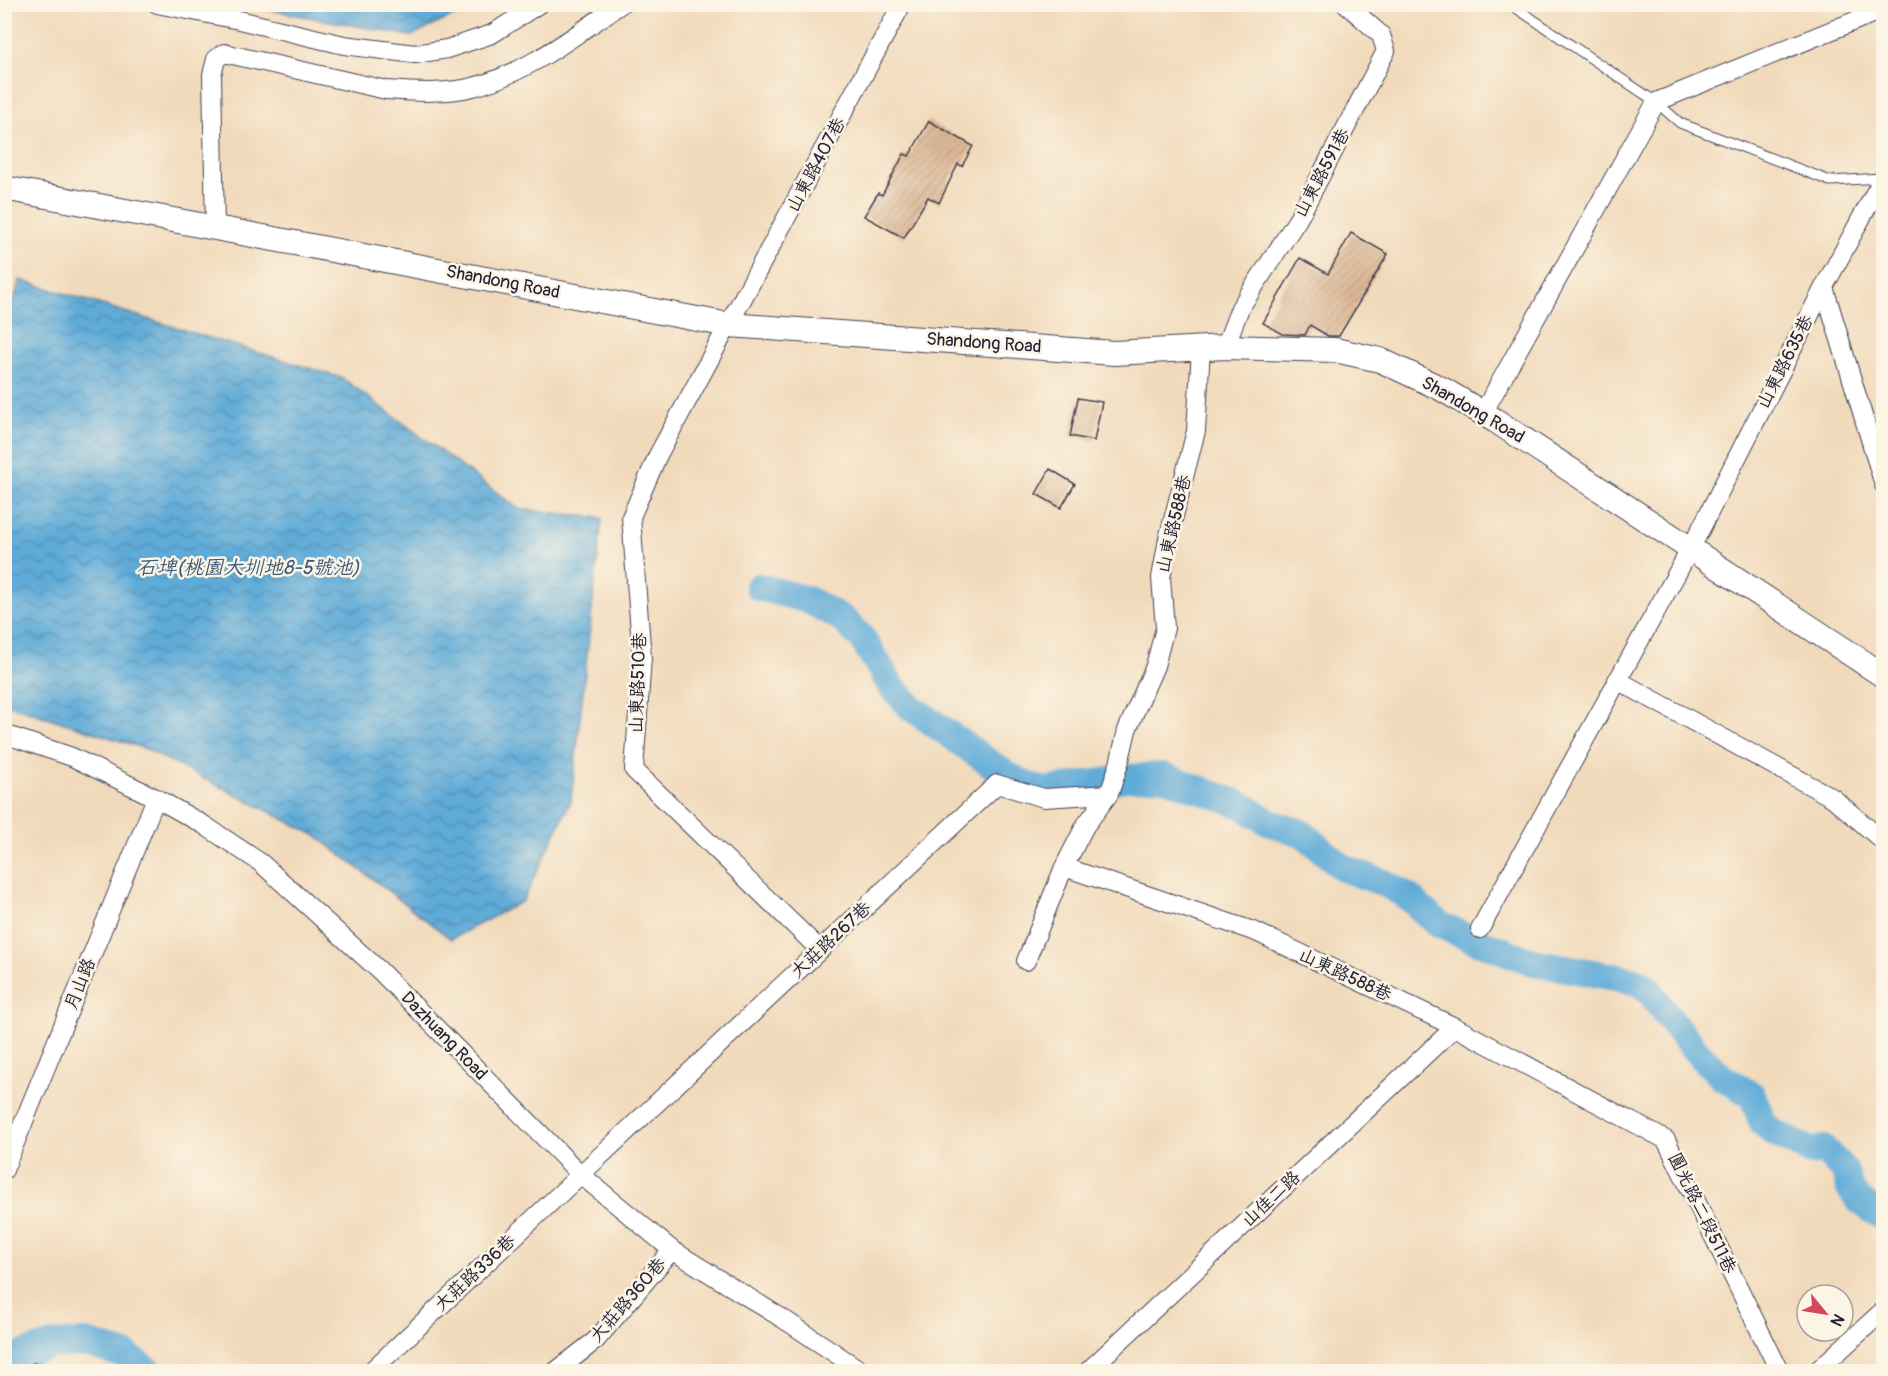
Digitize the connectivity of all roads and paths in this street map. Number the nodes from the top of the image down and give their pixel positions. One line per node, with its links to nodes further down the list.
1 (157, 4): 2 (street)
2 (538, 4)
3 (621, 4): 11 (street)
4 (902, 4): 13 (street, 山東路407巷)
5 (1346, 4): 14 (street, 山東路591巷)
6 (1510, 4): 8 (lane)
7 (1884, 9): 8 (street)
8 (1656, 102): 9 (lane); 16 (street)
9 (1883, 178): 12 (street, 山東路635巷)
10 (4, 188): 11 (street, Shandong Road)
11 (215, 228): 13 (street, Shandong Road)
12 (1824, 287): 17 (street); 18 (street, 山東路635巷)
13 (729, 325): 15 (street, Shandong Road); 27 (street, 山東路510巷)
14 (1225, 347): 15 (street, Shandong Road); 16 (street, Shandong Road)
15 (1201, 349): 22 (street, 山東路588巷)
16 (1483, 413): 18 (street, Shandong Road)
17 (1884, 485)
18 (1691, 548): 19 (street, Shandong Road); 20 (street, 山東路635巷)
19 (1884, 676)
20 (1617, 680): 24 (street); 26 (street, 山東路635巷)
21 (4, 734): 23 (street, Dazhuang Road)
22 (1109, 794): 25 (street, 山東路588巷); 27 (street, 大莊路267巷)
23 (156, 798): 30 (street, 月山路); 31 (street, Dazhuang Road)
24 (1884, 842)
25 (1064, 867): 28 (street, 山東路588巷); 29 (street, 山東路588巷)
26 (1480, 929)
27 (820, 950): 31 (street, 大莊路267巷)
28 (1026, 961)
29 (1455, 1027): 37 (street, 山佳二路); 38 (street, 圓光路二段511巷)
30 (4, 1170)
31 (581, 1175): 32 (street, Dazhuang Road); 34 (street, 大莊路336巷)
32 (672, 1250): 35 (street, 大莊路360巷); 36 (street, Dazhuang Road)
33 (1884, 1310): 39 (street)
34 (370, 1371)
35 (555, 1371)
36 (863, 1371)
37 (1087, 1371)
38 (1780, 1371)
39 (1816, 1371)

